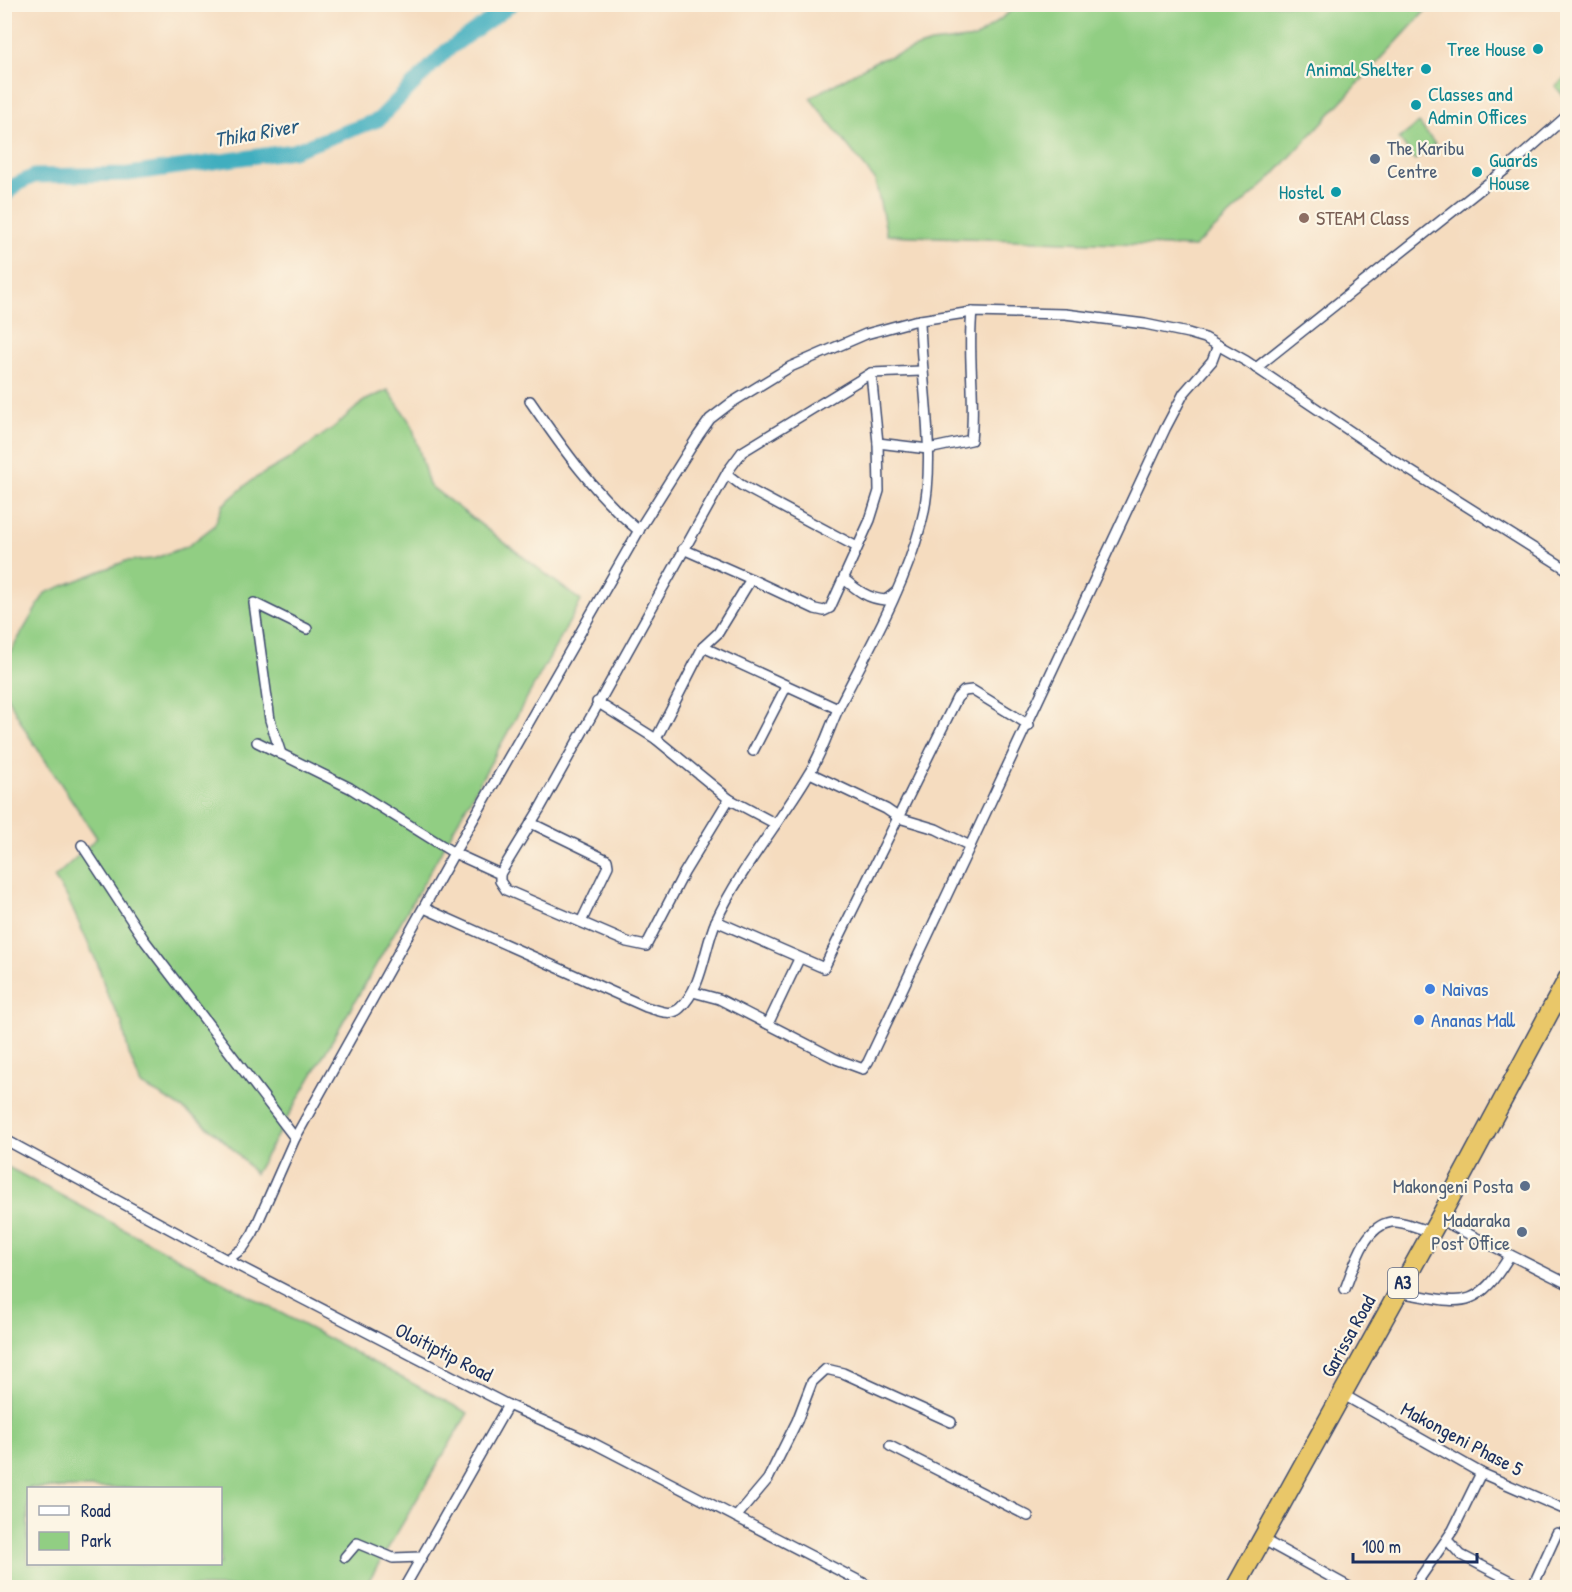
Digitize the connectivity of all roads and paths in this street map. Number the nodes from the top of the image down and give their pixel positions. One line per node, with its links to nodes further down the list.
1 (1568, 115): 5 (street)
2 (972, 312): 3 (street); 4 (street); 10 (street)
3 (920, 320): 6 (street); 12 (street)
4 (1218, 345): 5 (street); 24 (street)
5 (1256, 368): 15 (street)
6 (921, 371): 7 (street); 10 (street)
7 (871, 373): 9 (street); 11 (street)
8 (530, 401): 12 (street)
9 (879, 443): 10 (street); 13 (street)
10 (928, 449): 18 (street)
11 (728, 471): 13 (street); 14 (street)
12 (639, 531): 36 (street)
13 (857, 547): 17 (street)
14 (683, 549): 16 (street); 22 (street)
15 (1568, 570)
16 (751, 579): 17 (street); 20 (street)
17 (844, 579): 18 (street)
18 (898, 590): 23 (street)
19 (308, 629): 28 (street)
20 (703, 647): 21 (street); 25 (street)
21 (786, 687): 23 (street); 27 (street)
22 (597, 702): 25 (street); 32 (street)
23 (838, 709): 29 (street)
24 (1029, 725): 31 (street); 35 (street)
25 (656, 739): 30 (street)
26 (257, 742): 28 (street)
27 (753, 751)
28 (281, 754): 36 (street)
29 (810, 773): 31 (street); 33 (street)
30 (729, 799): 33 (street); 40 (street)
31 (899, 818): 35 (street); 41 (street)
32 (531, 823): 37 (street); 40 (street)
33 (776, 824): 39 (street)
34 (82, 844): 45 (street)
35 (970, 846): 44 (street)
36 (454, 853): 37 (street); 38 (street)
37 (500, 874): 40 (street)
38 (424, 908): 43 (street); 45 (street)
39 (716, 921): 41 (street); 43 (street)
40 (581, 922)
41 (799, 959): 44 (street)
42 (1568, 978): 47 (highway, Garissa Road / A3)
43 (693, 992): 44 (street)
44 (768, 1024)
45 (295, 1138): 49 (street)
46 (4, 1139): 49 (street, Oloitiptip Road)
47 (1435, 1226): 48 (street); 51 (street); 52 (highway, Garissa Road / A3)
48 (1510, 1255): 50 (street); 52 (street)
49 (227, 1260): 54 (street, Oloitiptip Road)
50 (1568, 1284)
51 (1345, 1289)
52 (1398, 1292): 53 (highway, Garissa Road / A3)
53 (1342, 1394): 57 (street, Makongeni Phase 5); 62 (highway, Garissa Road / A3)
54 (508, 1405): 59 (street, Oloitiptip Road); 65 (street)
55 (951, 1422): 59 (street)
56 (890, 1446): 60 (street)
57 (1481, 1473): 58 (street, Makongeni Phase 5); 63 (street)
58 (1568, 1511)
59 (736, 1516): 67 (street, Oloitiptip Road)
60 (1028, 1516)
61 (1557, 1533): 72 (street)
62 (1262, 1539): 68 (highway, Garissa Road / A3); 69 (street)
63 (1447, 1540): 70 (street); 71 (street)
64 (345, 1557): 65 (street)
65 (421, 1557): 66 (street)
66 (404, 1587)
67 (873, 1587)
68 (1235, 1587)
69 (1351, 1587)
70 (1413, 1587)
71 (1520, 1587)
72 (1532, 1587)

